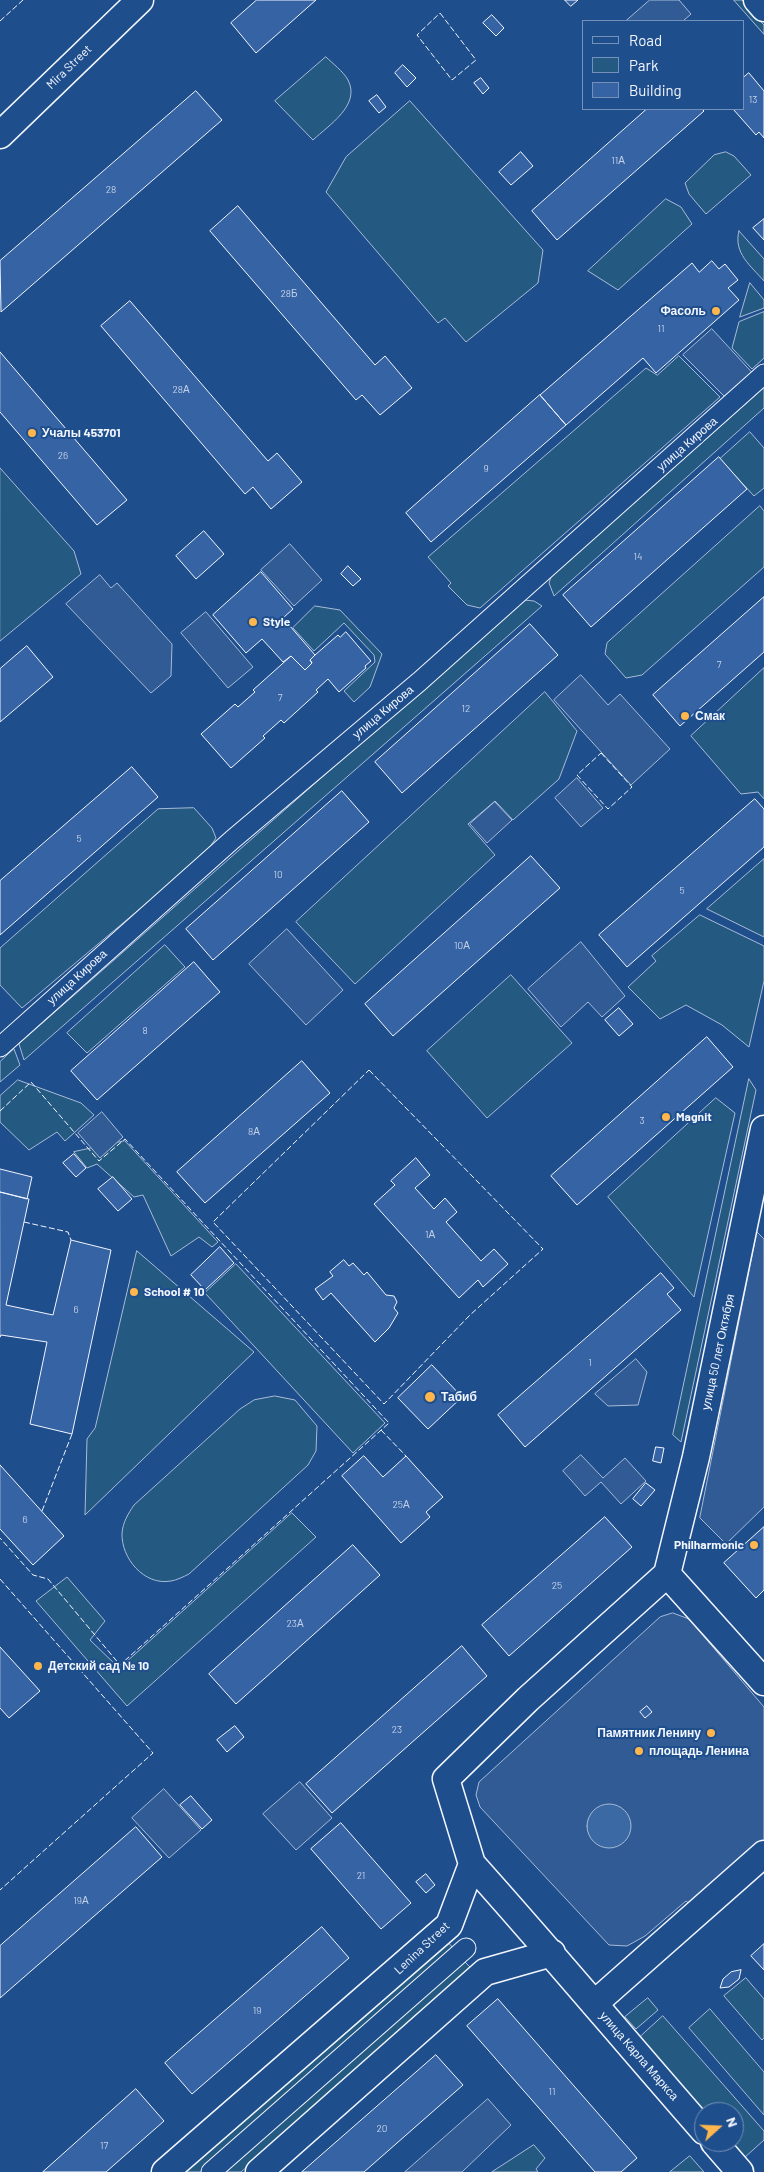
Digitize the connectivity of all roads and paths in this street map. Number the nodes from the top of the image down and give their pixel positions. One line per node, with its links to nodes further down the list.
1 (140, 0): 4 (main road, Mira Street)
2 (757, 0): 3 (main road)
3 (764, 8)
4 (0, 135)
5 (764, 374): 6 (street, улица Кирова)
6 (0, 1047)
7 (764, 1129): 8 (main road, улица 50 лет Октября)
8 (667, 1574): 9 (main road); 11 (main road)
9 (764, 1682)
10 (764, 1854): 14 (main road)
11 (472, 1864): 13 (main road, улица Карла Маркса); 17 (main road, Lenina Street)
12 (466, 1948): 18 (street)
13 (552, 1953): 14 (main road, улица Карла Маркса); 19 (main road)
14 (594, 2004): 15 (main road, улица Карла Маркса)
15 (694, 2119)
16 (723, 2152): 20 (main road)
17 (165, 2172)
18 (211, 2172)
19 (259, 2172)
20 (740, 2172)

